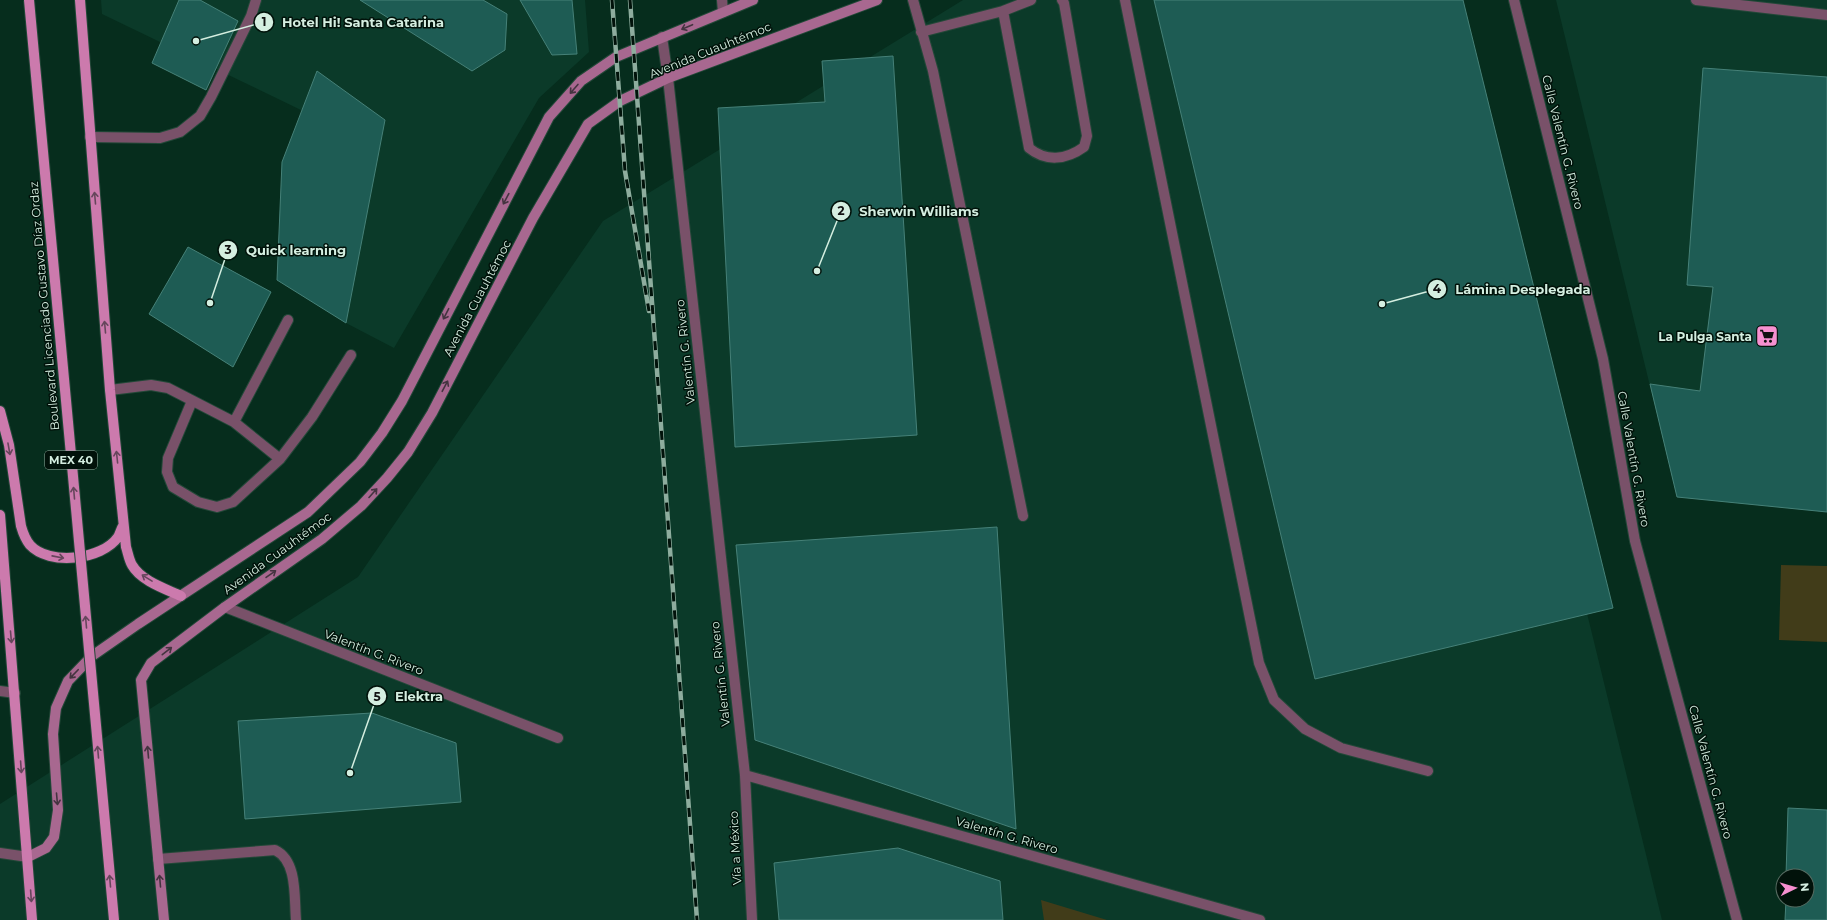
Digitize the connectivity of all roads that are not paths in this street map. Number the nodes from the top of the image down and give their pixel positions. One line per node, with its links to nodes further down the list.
1 (29, 0): 43 (main road, Boulevard Licenciado Gustavo Díaz Ordaz / MEX 40, one-way to 1, bridge)
2 (80, 0): 20 (main road)
3 (256, 0): 20 (street)
4 (722, 0): 15 (street)
5 (753, 0): 15 (main road, Avenida Cuauhtémoc)
6 (877, 0): 19 (main road, Avenida Cuauhtémoc)
7 (913, 0): 17 (street)
8 (1031, 0): 14 (street)
9 (1062, 0): 14 (street)
10 (1125, 0): 37 (street)
11 (1514, 0): 48 (street, Calle Valentín G. Rivero)
12 (1702, 0): 13 (street)
13 (1769, 4): 16 (street)
14 (1003, 11): 17 (street)
15 (723, 12): 18 (main road, Avenida Cuauhtémoc, one-way to 18)
16 (1827, 15)
17 (921, 32): 29 (street)
18 (662, 38): 19 (street, Valentín G. Rivero); 31 (main road, Avenida Cuauhtémoc, one-way to 31)
19 (668, 78): 32 (main road, Avenida Cuauhtémoc, one-way to 19); 38 (street, Valentín G. Rivero)
20 (90, 137): 23 (main road, one-way to 20)
21 (288, 320): 26 (street)
22 (351, 355): 27 (street)
23 (110, 390): 24 (street); 30 (main road, one-way to 23)
24 (192, 401): 26 (street); 27 (street)
25 (0, 411): 30 (main road, one-way to 30)
26 (234, 422): 27 (street)
27 (280, 459)
28 (0, 515): 33 (main road)
29 (1023, 516)
30 (124, 524): 31 (main road, one-way to 30)
31 (181, 596): 40 (main road, Avenida Cuauhtémoc, one-way to 40)
32 (225, 607): 36 (street, Valentín G. Rivero); 41 (main road, Avenida Cuauhtémoc, one-way to 32)
33 (5, 618): 35 (main road, one-way to 35)
34 (0, 690): 35 (street)
35 (16, 693): 40 (main road, one-way to 40)
36 (558, 738)
37 (1428, 771)
38 (745, 775): 46 (street, Vía a México); 47 (street, Valentín G. Rivero)
39 (0, 853): 40 (street)
40 (28, 857): 42 (main road, one-way to 42)
41 (158, 859): 44 (main road, one-way to 41); 45 (street)
42 (32, 920)
43 (114, 920)
44 (164, 920)
45 (296, 920)
46 (752, 920)
47 (1260, 920)
48 (1737, 920)

